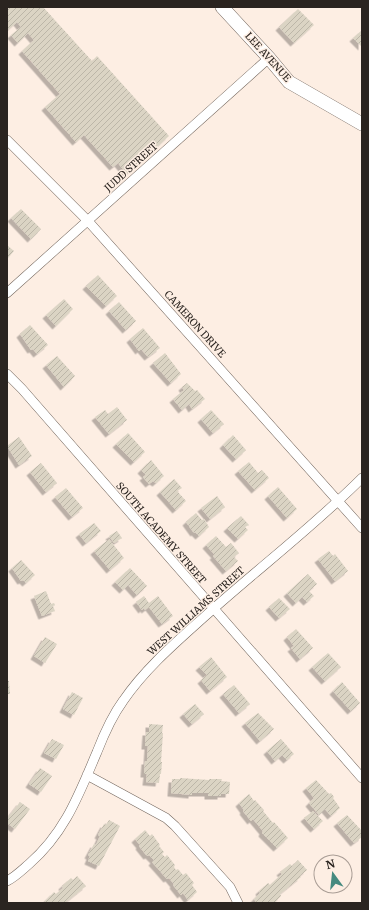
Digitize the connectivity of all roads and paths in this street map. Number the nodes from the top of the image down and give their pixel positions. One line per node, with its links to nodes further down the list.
1 (222, 7): 2 (street, LEE AVENUE)
2 (269, 58): 3 (street, LEE AVENUE); 5 (street, JUDD STREET)
3 (362, 124)
4 (7, 140): 5 (street, CAMERON DRIVE)
5 (88, 220): 6 (street, JUDD STREET); 9 (street, CAMERON DRIVE)
6 (7, 293)
7 (7, 374): 11 (street, SOUTH ACADEMY STREET)
8 (362, 478): 9 (street, WEST WILLIAMS STREET)
9 (339, 501): 10 (street, CAMERON DRIVE); 11 (street, WEST WILLIAMS STREET)
10 (362, 528)
11 (213, 609): 12 (street, WEST WILLIAMS STREET); 13 (street, SOUTH ACADEMY STREET)
12 (87, 775): 14 (street, WEST WILLIAMS STREET); 15 (street)
13 (362, 778)
14 (7, 881)
15 (238, 903)

